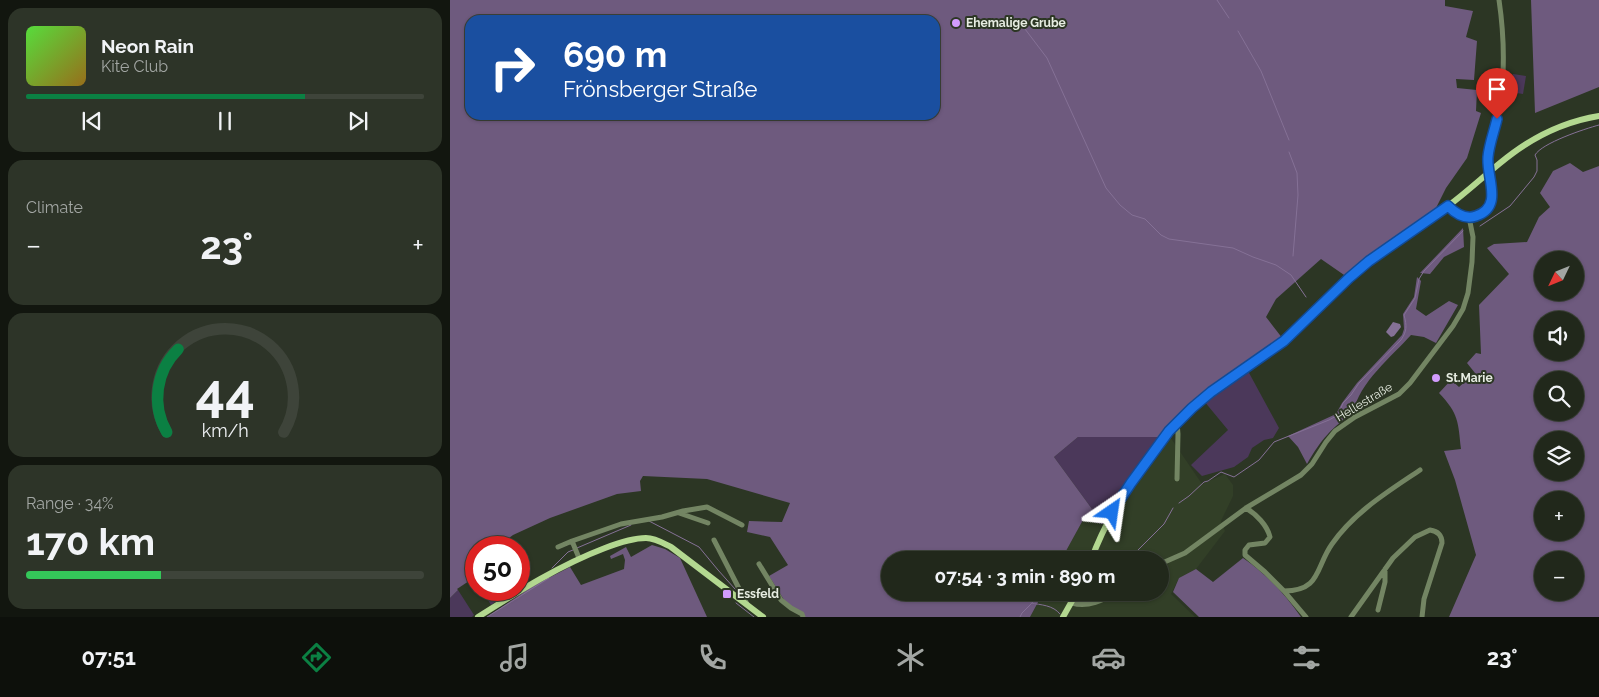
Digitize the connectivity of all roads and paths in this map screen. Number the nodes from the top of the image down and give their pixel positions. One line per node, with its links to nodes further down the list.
1 (1499, 0): 4 (street, bridge)
2 (1599, 116): 3 (main road)
3 (1448, 206): 4 (street); 5 (main road)
4 (1469, 217): 8 (street, Hellestraße)
5 (1177, 423): 7 (street); 15 (main road)
6 (1420, 470): 20 (street)
7 (1177, 479)
8 (1246, 508): 17 (street, Hellestraße); 20 (street)
9 (678, 513): 10 (street); 11 (street); 13 (street)
10 (708, 523)
11 (742, 525)
12 (714, 540): 23 (street)
13 (573, 544): 14 (street); 16 (street)
14 (558, 547)
15 (1095, 551)
16 (578, 556): 23 (main road); 26 (main road)
17 (1169, 560)
18 (759, 564): 28 (street)
19 (1385, 569): 24 (street); 30 (street); 31 (street)
20 (1284, 591): 29 (street)
21 (1097, 601): 22 (street)
22 (1072, 603): 25 (main road)
23 (748, 606): 27 (main road)
24 (1378, 610)
25 (1066, 616)
26 (478, 617)
27 (763, 617)
28 (803, 617)
29 (1306, 617)
30 (1351, 617)
31 (1422, 617)

